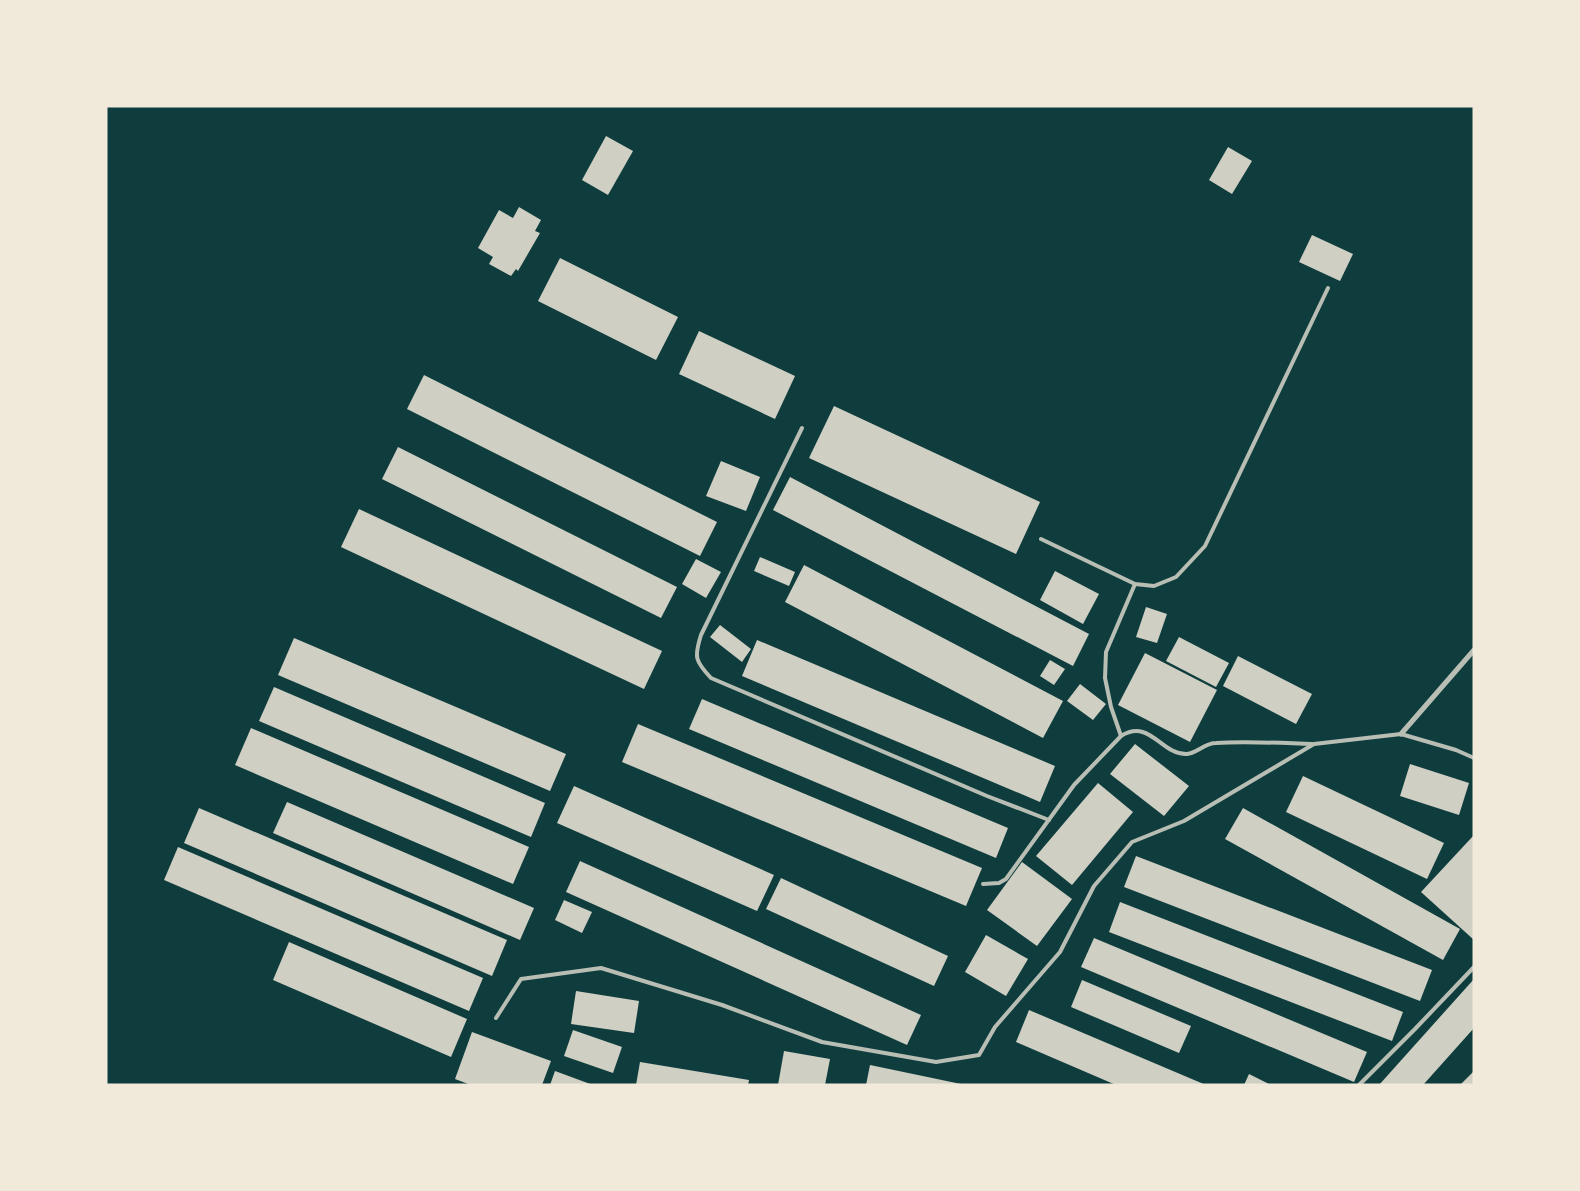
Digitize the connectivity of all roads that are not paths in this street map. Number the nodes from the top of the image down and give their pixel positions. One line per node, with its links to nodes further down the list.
1 (1328, 288): 4 (lane)
2 (802, 428): 10 (lane)
3 (1040, 539): 4 (lane)
4 (1136, 584): 7 (lane)
5 (1474, 650): 6 (street)
6 (1401, 734): 8 (lane); 9 (lane)
7 (1121, 736): 8 (lane); 10 (lane)
8 (1314, 744): 13 (lane)
9 (1474, 758)
10 (1049, 820): 11 (lane)
11 (984, 884)
12 (1474, 967): 14 (lane)
13 (496, 1018)
14 (1359, 1085)

